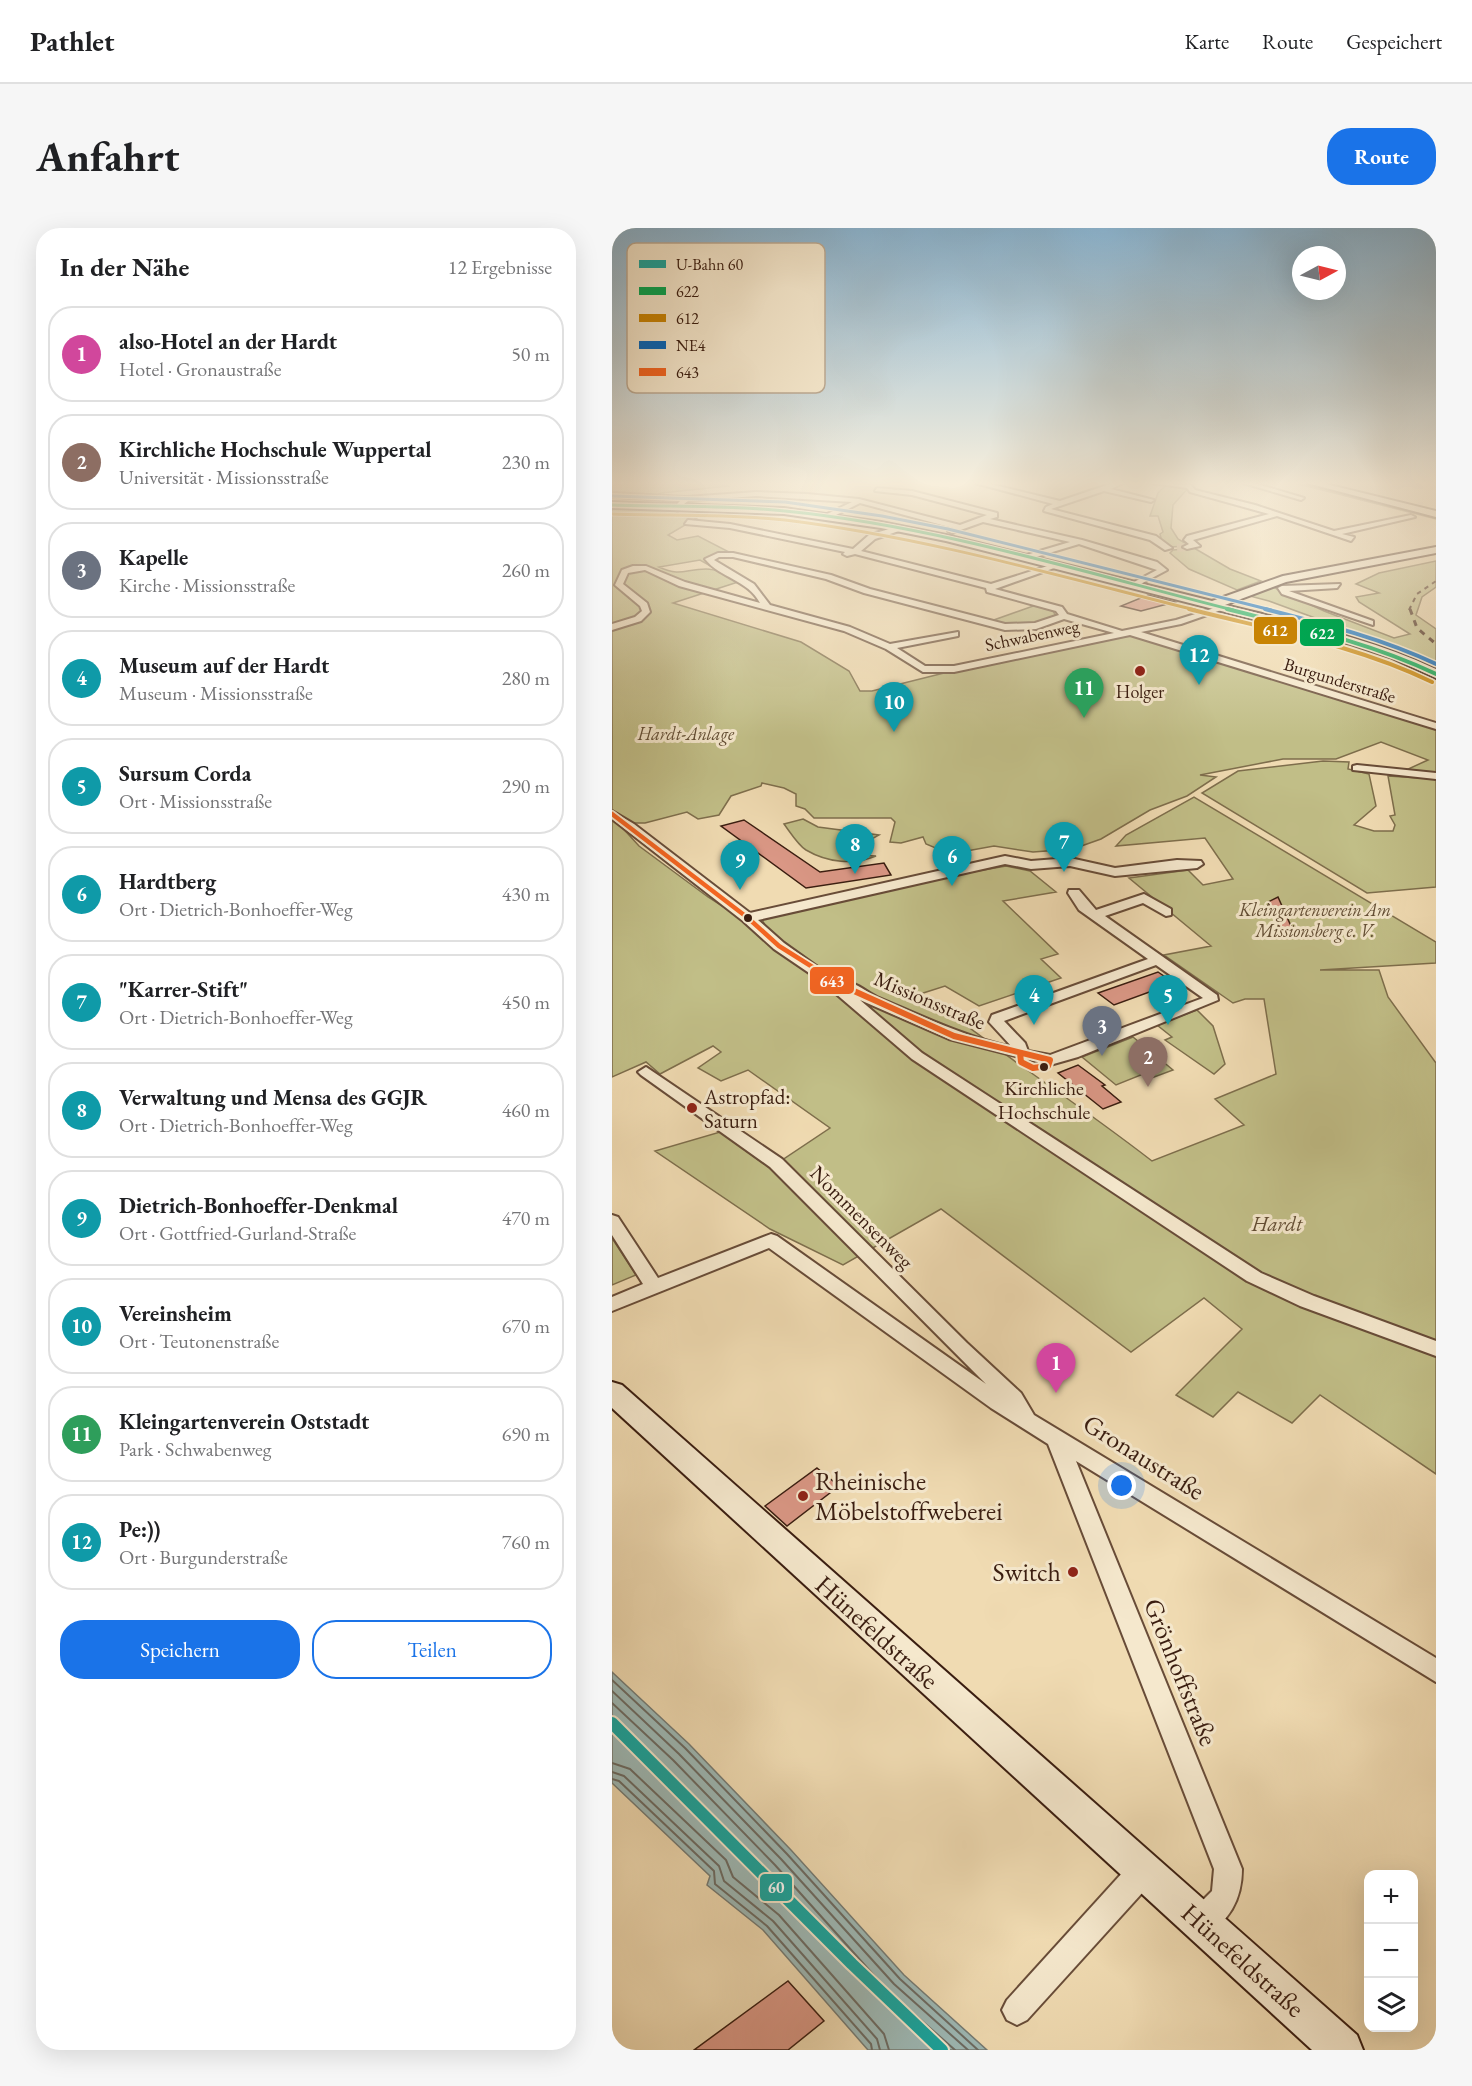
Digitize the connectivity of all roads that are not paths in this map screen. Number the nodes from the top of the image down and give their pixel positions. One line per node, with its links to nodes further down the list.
1 (633, 568): 21 (street, Schwabenweg)
2 (646, 568): 16 (street, Schwabenweg)
3 (720, 568): 16 (street)
4 (789, 568): 19 (street)
5 (917, 568): 13 (street, Burgunderstraße)
6 (1045, 568): 13 (street)
7 (1066, 568): 11 (street)
8 (1159, 568): 11 (street)
9 (1346, 568): 10 (street)
10 (1271, 583): 14 (street); 15 (street)
11 (1135, 585): 17 (street)
12 (1337, 586): 14 (street)
13 (991, 587): 19 (street, Burgunderstraße)
14 (1285, 589): 20 (street)
15 (1237, 597): 17 (street); 18 (street)
16 (766, 606): 24 (street, Schwabenweg)
17 (1217, 606): 18 (street); 22 (street, Schwabenweg)
18 (1251, 615): 25 (street)
19 (1064, 616): 22 (street, Burgunderstraße)
20 (1370, 623)
21 (612, 627)
22 (1127, 632): 24 (street, Schwabenweg); 26 (street, Burgunderstraße)
23 (955, 634): 24 (street)
24 (889, 646)
25 (1436, 674)
26 (1436, 726)
27 (1357, 768): 28 (street)
28 (1436, 776)
29 (613, 815): 34 (street)
30 (1197, 864): 34 (street)
31 (1074, 893): 33 (street, Missionsstraße)
32 (1166, 912): 33 (street)
33 (1094, 915): 35 (street, Missionsstraße)
34 (748, 918): 36 (street)
35 (1157, 960): 37 (street, Missionsstraße); 37 (street, Missionsstraße)
36 (826, 978): 37 (street, Missionsstraße); 42 (street)
37 (1020, 1053)
38 (646, 1072): 44 (street, Nommensenweg)
39 (612, 1221): 40 (street)
40 (654, 1286): 41 (street); 44 (street, Gronaustraße)
41 (612, 1304)
42 (1436, 1349)
43 (612, 1392): 47 (street, Hünefeldstraße)
44 (1025, 1417): 45 (street, Gronaustraße)
45 (1056, 1437): 46 (street, Gronaustraße); 48 (street, Grönhoffstraße)
46 (1436, 1671)
47 (1143, 1871): 48 (street, Hünefeldstraße); 49 (street)
48 (1201, 1923): 50 (street, Hünefeldstraße)
49 (1017, 2010)
50 (1342, 2050)

